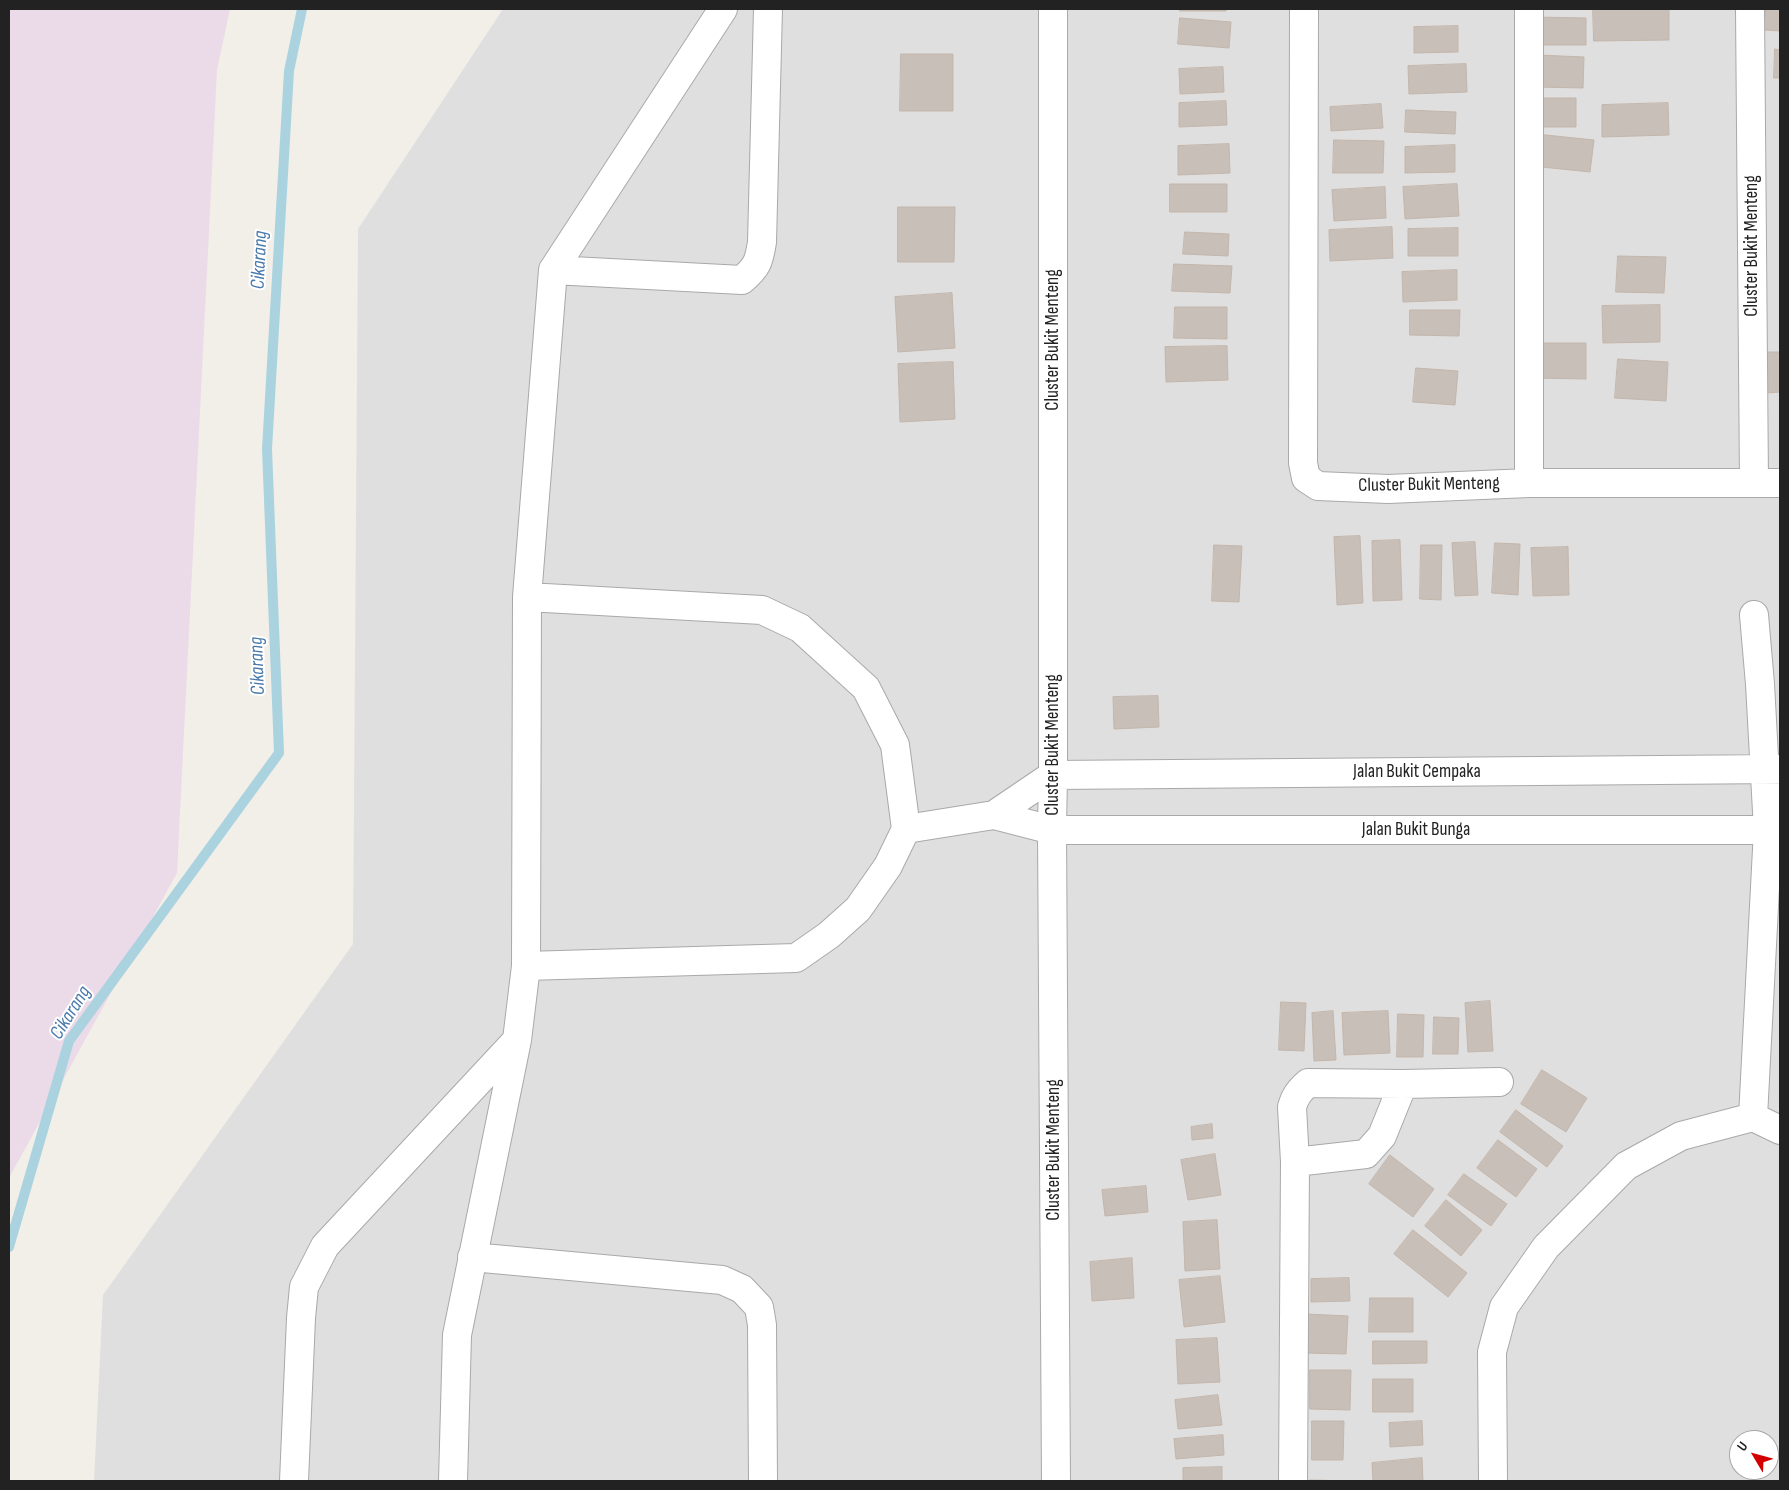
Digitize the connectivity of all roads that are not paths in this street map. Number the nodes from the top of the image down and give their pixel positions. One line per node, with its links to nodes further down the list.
1 (723, 9): 7 (street)
2 (768, 9): 7 (street)
3 (1053, 9): 13 (street, Cluster Bukit Menteng)
4 (1304, 9): 8 (street, Cluster Bukit Menteng)
5 (1529, 9): 8 (street)
6 (1750, 9): 9 (street, Cluster Bukit Menteng)
7 (554, 270): 10 (street)
8 (1529, 483): 9 (street, Cluster Bukit Menteng)
9 (1767, 483)
10 (527, 597): 15 (street); 18 (street)
11 (1754, 615): 12 (street)
12 (1772, 769): 13 (street, Jalan Bukit Cempaka); 16 (street)
13 (1053, 775): 14 (street); 17 (street, Cluster Bukit Menteng)
14 (994, 815): 15 (street); 17 (street, Jalan Bukit Bunga)
15 (906, 829): 18 (street)
16 (1774, 829): 17 (street, Jalan Bukit Bunga); 22 (street)
17 (1052, 830): 29 (street, Cluster Bukit Menteng)
18 (526, 966): 19 (street)
19 (517, 1040): 25 (street); 26 (street)
20 (1499, 1082): 21 (street)
21 (1403, 1084): 24 (street); 24 (street)
22 (1753, 1117): 23 (street); 31 (street)
23 (1780, 1130)
24 (1295, 1162): 30 (street)
25 (472, 1256): 27 (street); 28 (street)
26 (294, 1481)
27 (453, 1481)
28 (763, 1481)
29 (1056, 1481)
30 (1293, 1481)
31 (1493, 1481)

